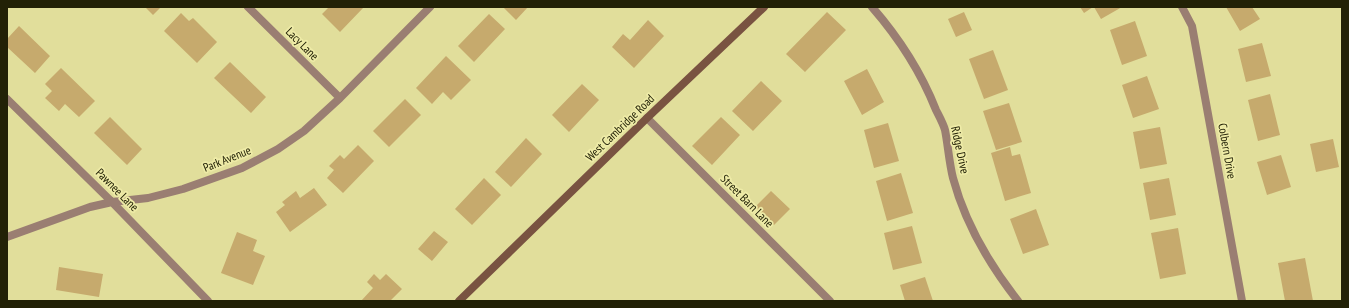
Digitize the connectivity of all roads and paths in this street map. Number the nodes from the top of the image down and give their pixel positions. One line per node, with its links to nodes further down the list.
1 (248, 7): 6 (street, Lacy Lane)
2 (430, 7): 6 (street, Park Avenue)
3 (764, 7): 8 (street, West Cambridge Road)
4 (872, 7): 14 (street, Ridge Drive)
5 (1182, 7): 15 (street, Colbern Drive)
6 (340, 98): 9 (street, Park Avenue)
7 (7, 99): 9 (street, Pawnee Lane)
8 (647, 118): 12 (street, West Cambridge Road); 13 (street, Street Barn Lane)
9 (112, 202): 10 (street, Park Avenue); 11 (street, Pawnee Lane)
10 (7, 237)
11 (208, 301)
12 (459, 301)
13 (830, 301)
14 (1018, 301)
15 (1242, 301)

